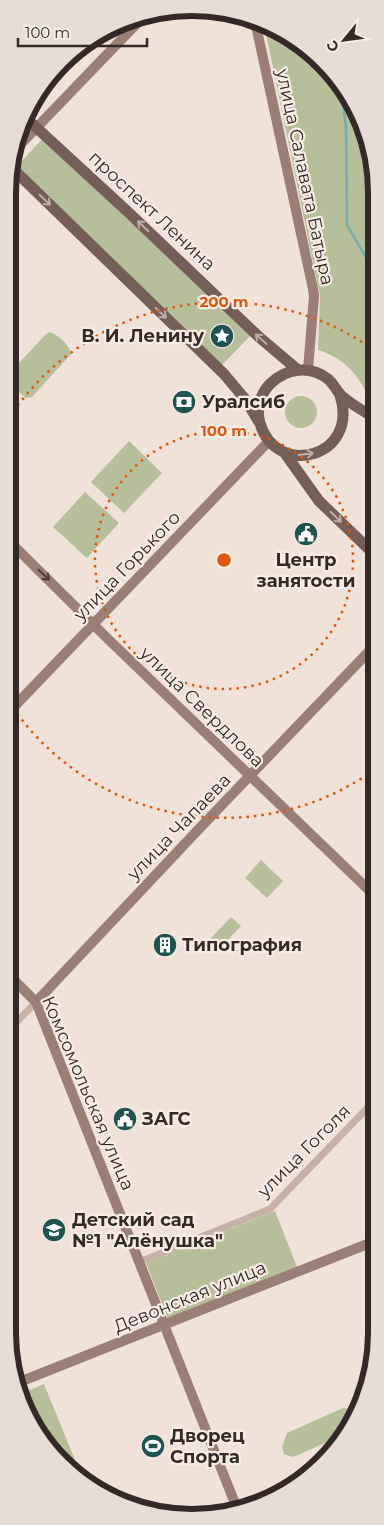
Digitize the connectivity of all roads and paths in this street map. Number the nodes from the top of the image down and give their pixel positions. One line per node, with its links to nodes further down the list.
1 (133, 27): 4 (street)
2 (257, 29): 7 (street, улица Салавата Батыра)
3 (31, 123): 4 (main road, проспект Ленина)
4 (35, 128): 5 (street); 7 (main road, проспект Ленина, one-way to 4)
5 (25, 139)
6 (18, 173): 10 (main road, one-way to 10)
7 (303, 370): 8 (main road); 10 (main road)
8 (340, 395): 9 (main road); 12 (main road, one-way to 8)
9 (368, 413)
10 (259, 422): 11 (main road)
11 (269, 441): 12 (main road); 15 (street, улица Горького)
12 (284, 452): 13 (main road, one-way to 13)
13 (368, 547)
14 (16, 548): 15 (street, улица Свердлова, one-way to 15)
15 (93, 624): 17 (street, улица Горького); 18 (street, улица Свердлова)
16 (368, 652): 18 (street, улица Чапаева)
17 (16, 704)
18 (250, 776): 19 (street, улица Свердлова); 21 (street, улица Чапаева)
19 (368, 889)
20 (17, 983): 21 (street, Комсомольская улица)
21 (36, 1002): 22 (street, улица Чапаева); 25 (street, Комсомольская улица)
22 (17, 1022)
23 (368, 1107): 25 (street, улица Гоголя)
24 (368, 1244): 26 (street, Девонская улица)
25 (139, 1262): 26 (street, Комсомольская улица)
26 (164, 1325): 27 (street, Девонская улица); 28 (street, Комсомольская улица)
27 (23, 1381)
28 (235, 1503)

